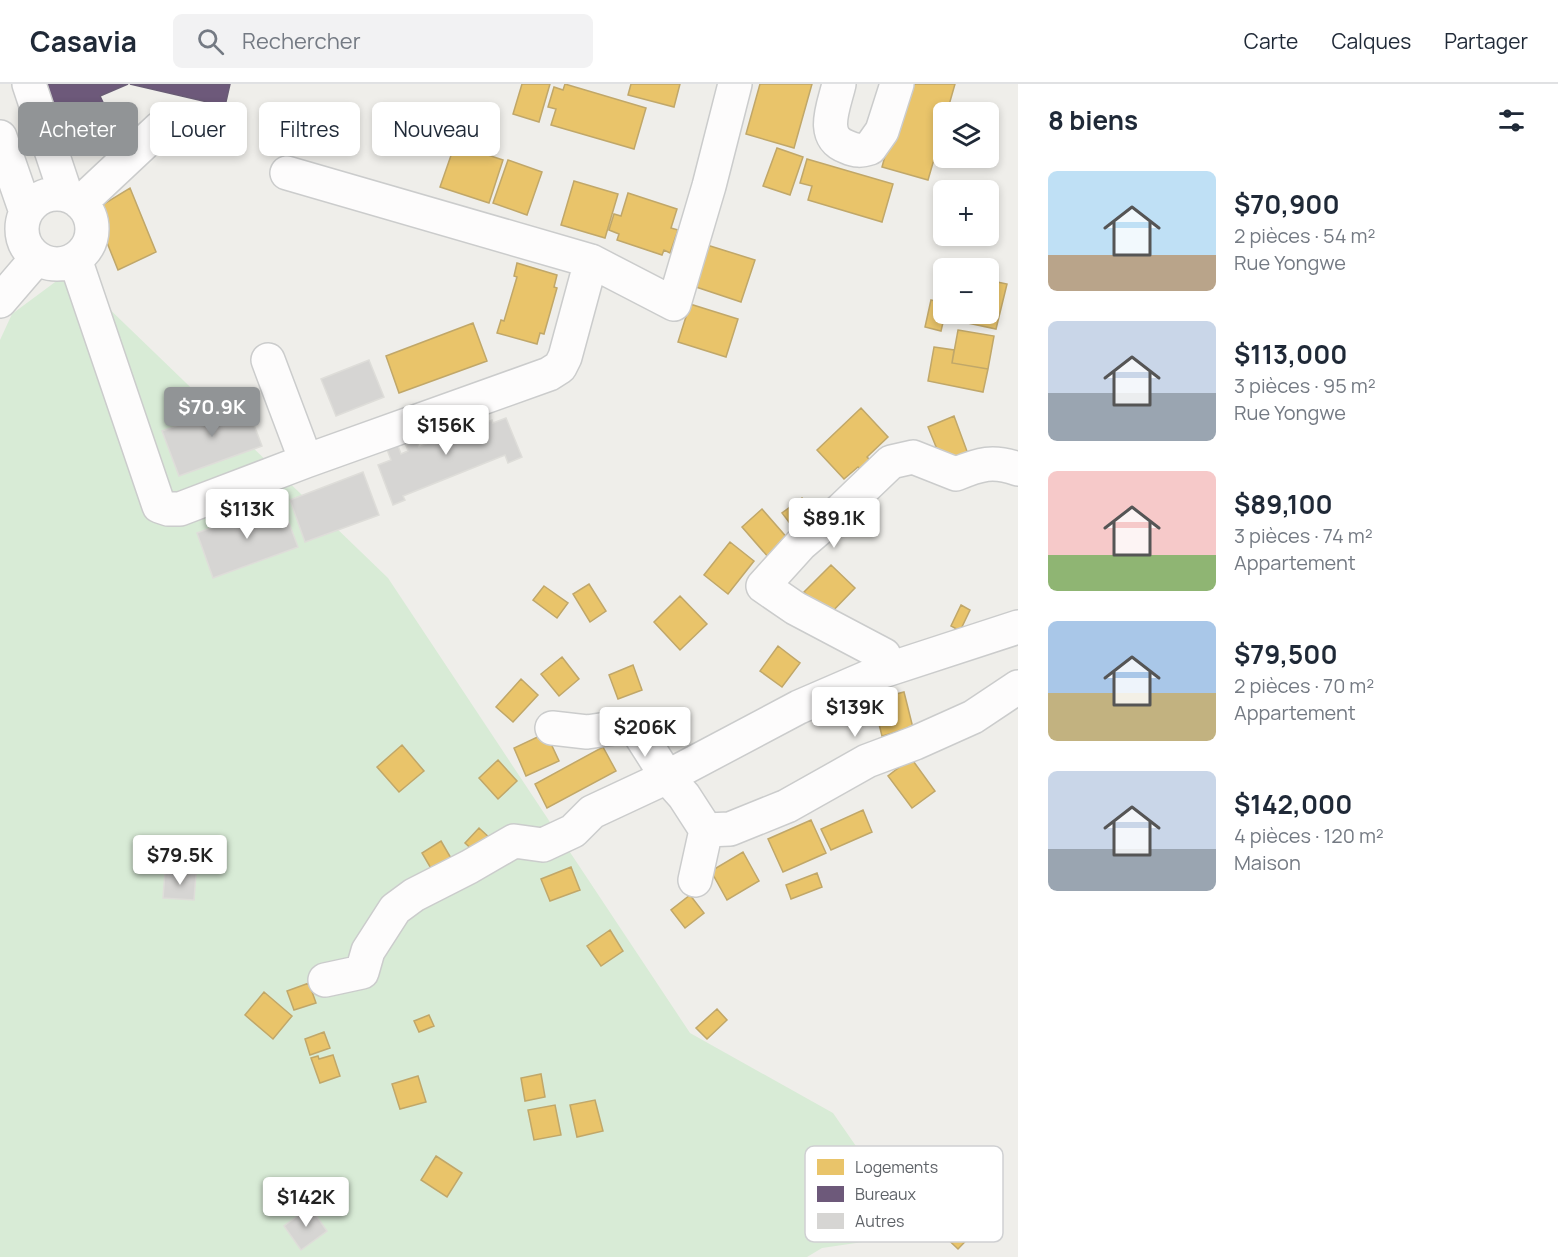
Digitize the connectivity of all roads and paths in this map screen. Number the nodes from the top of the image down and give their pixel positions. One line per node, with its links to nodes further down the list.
1 (29, 84): 8 (street)
2 (735, 84): 12 (street)
3 (839, 84): 4 (street)
4 (897, 84)
5 (150, 136): 8 (street)
6 (0, 137): 9 (street)
7 (287, 173): 12 (street)
8 (73, 199): 9 (street); 11 (street)
9 (26, 212): 10 (street)
10 (37, 258): 11 (street); 13 (street)
11 (75, 259): 15 (street)
12 (591, 261): 15 (street)
13 (0, 301)
14 (268, 360): 15 (street)
15 (306, 461)
16 (1018, 469): 18 (street)
17 (1018, 627): 18 (street)
18 (880, 672): 21 (street)
19 (1018, 687): 22 (street)
20 (552, 728): 21 (street)
21 (667, 777): 22 (street); 24 (street)
22 (706, 830): 23 (street)
23 (694, 880)
24 (325, 980)

